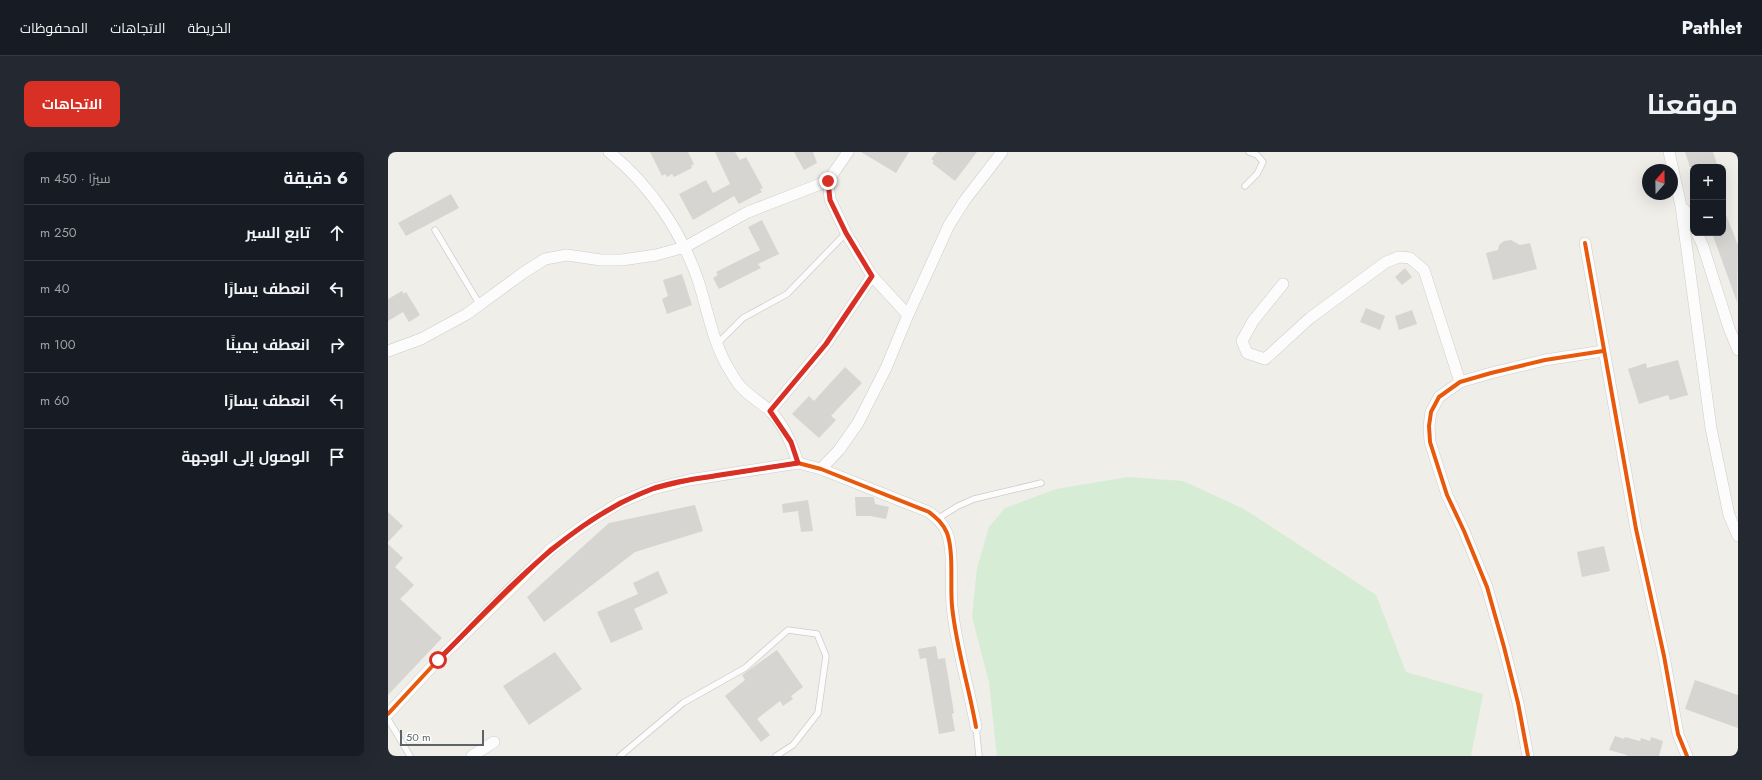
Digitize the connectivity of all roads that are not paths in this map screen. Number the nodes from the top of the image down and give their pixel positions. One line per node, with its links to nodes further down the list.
1 (609, 152): 14 (street)
2 (848, 152): 6 (street)
3 (1002, 152): 18 (street)
4 (1249, 152): 7 (lane)
5 (1669, 152): 8 (street)
6 (828, 181): 11 (street); 14 (street)
7 (1245, 186)
8 (1681, 206): 9 (street); 29 (street)
9 (1690, 220)
10 (435, 230): 17 (lane)
11 (846, 233): 15 (street); 19 (lane)
12 (1698, 236): 21 (street)
13 (1585, 243): 20 (street)
14 (685, 247): 17 (street); 19 (street)
15 (872, 276): 18 (street); 24 (street)
16 (1283, 284): 23 (street)
17 (480, 305): 22 (street)
18 (908, 315): 26 (street)
19 (717, 344): 24 (street)
20 (1603, 350): 23 (street); 40 (street)
21 (1738, 350)
22 (388, 351)
23 (1460, 382): 39 (street)
24 (770, 411): 25 (street)
25 (798, 463): 26 (street); 30 (street)
26 (822, 469): 28 (street)
27 (1041, 483): 28 (lane)
28 (938, 519): 32 (street)
29 (1738, 536)
30 (388, 714)
31 (388, 719): 34 (lane)
32 (976, 727): 38 (lane)
33 (494, 742): 35 (street)
34 (410, 756)
35 (472, 756)
36 (620, 756): 37 (lane)
37 (776, 756)
38 (979, 756)
39 (1528, 756)
40 (1687, 756)

